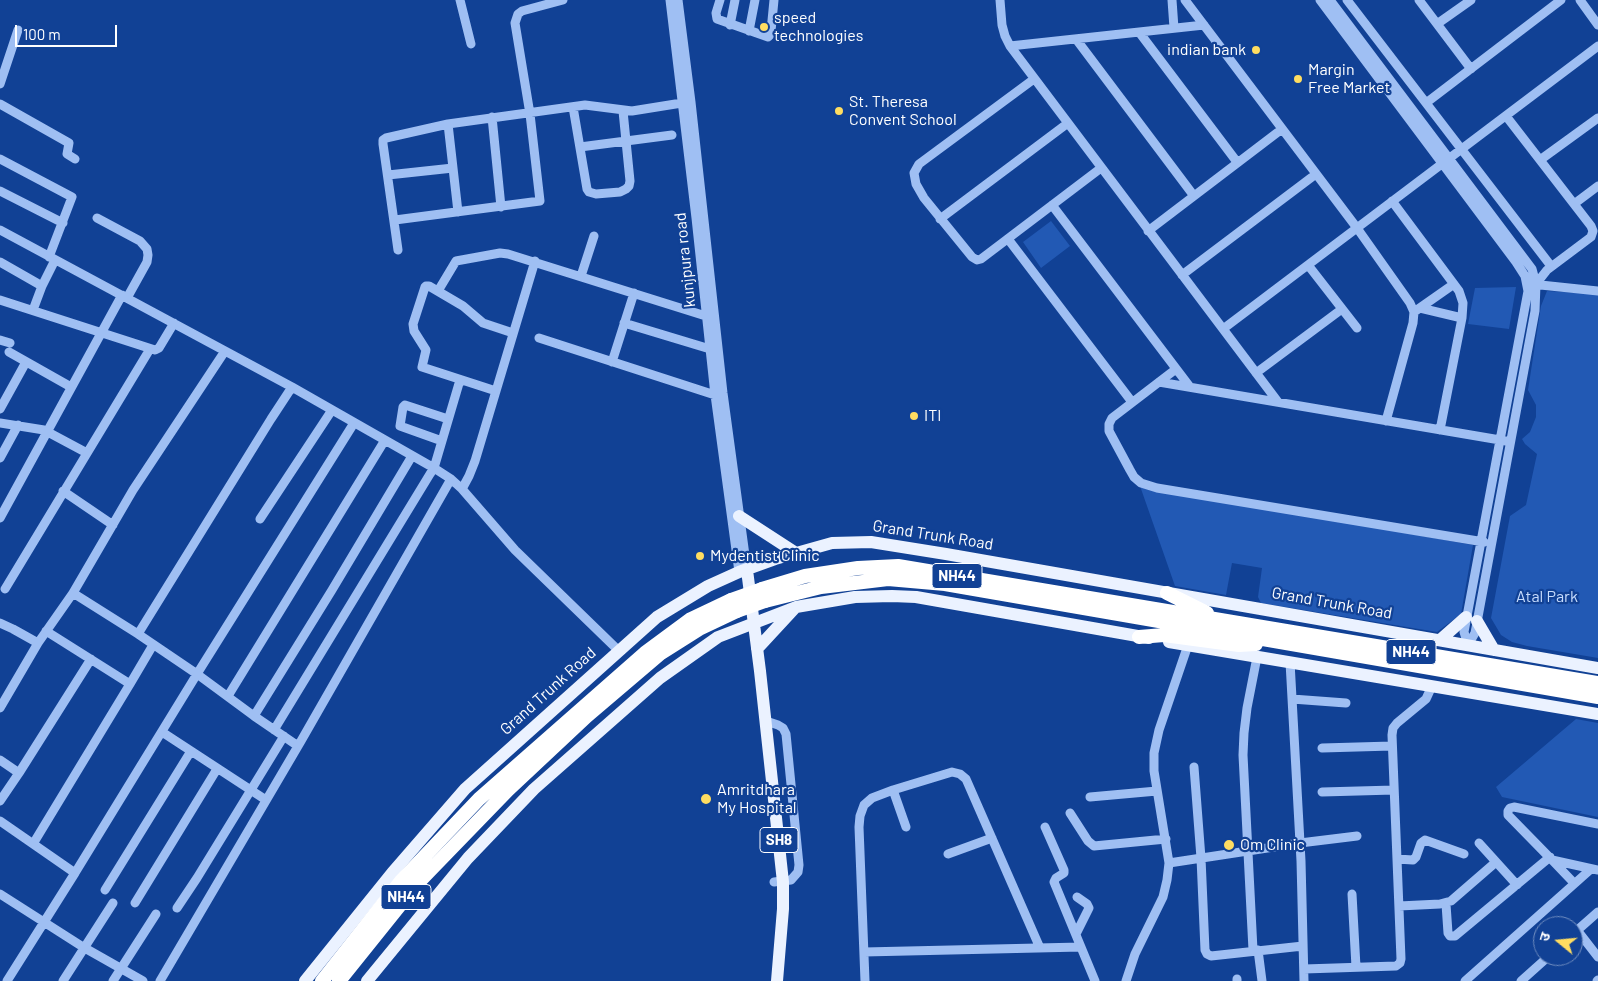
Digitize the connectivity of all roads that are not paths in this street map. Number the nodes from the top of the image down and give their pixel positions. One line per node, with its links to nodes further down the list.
1 (460, 0): 30 (street)
2 (562, 0): 19 (street)
3 (670, 0): 36 (street, kunjpura road)
4 (678, 0): 36 (street, kunjpura road)
5 (720, 0): 22 (street)
6 (735, 0): 22 (street)
7 (755, 0): 27 (street)
8 (774, 0): 27 (street)
9 (992, 0): 20 (street)
10 (1172, 0): 25 (street)
11 (1185, 0): 23 (street)
12 (1320, 0): 42 (street)
13 (1330, 0): 42 (street)
14 (1347, 0): 37 (street)
15 (1419, 0): 21 (street)
16 (1472, 0): 21 (street)
17 (1560, 0): 33 (street)
18 (1580, 0): 24 (street)
19 (547, 2): 41 (street)
20 (1002, 2): 31 (street)
21 (1437, 24): 33 (street)
22 (730, 25): 27 (street)
23 (1204, 25): 25 (street); 48 (street)
24 (1598, 25)
25 (1174, 28): 28 (street)
26 (18, 30): 35 (street)
27 (749, 31)
28 (1139, 32): 29 (street); 57 (street)
29 (1076, 39): 31 (street); 64 (street)
30 (471, 44)
31 (1010, 46): 34 (street)
32 (1598, 46): 43 (street)
33 (1471, 69): 37 (street)
34 (1034, 79): 46 (street); 71 (street)
35 (0, 84)
36 (687, 102): 40 (street); 98 (street, kunjpura road)
37 (1426, 103): 52 (street)
38 (0, 104): 54 (street)
39 (574, 108): 40 (street); 41 (street); 51 (street)
40 (623, 111): 50 (street)
41 (530, 114): 44 (street); 68 (street)
42 (1411, 115): 56 (street)
43 (1506, 116): 52 (street); 55 (street)
44 (492, 118): 47 (street); 68 (street)
45 (1598, 118): 55 (street)
46 (1068, 123): 59 (street); 71 (street)
47 (448, 124): 58 (street); 61 (street)
48 (1282, 129): 57 (street); 60 (street)
49 (672, 135): 50 (street)
50 (626, 141): 51 (street); 51 (street)
51 (580, 146)
52 (1461, 149): 56 (street); 84 (street)
53 (0, 159): 73 (street)
54 (75, 159)
55 (1540, 160): 66 (street)
56 (1446, 161): 65 (street); 88 (street)
57 (1238, 162): 64 (street)
58 (453, 168): 61 (street); 69 (street)
59 (1101, 168): 67 (street); 76 (street)
60 (1316, 174): 74 (street); 85 (street)
61 (388, 175): 72 (street)
62 (1598, 186): 66 (street)
63 (0, 191): 73 (street)
64 (1194, 196): 76 (street)
65 (1392, 201): 74 (street); 87 (street)
66 (1574, 204): 84 (street)
67 (1052, 205): 78 (street); 113 (street)
68 (501, 207): 69 (street)
69 (458, 212): 72 (street)
70 (96, 218): 93 (street)
71 (940, 219): 78 (street)
72 (395, 220): 79 (street)
73 (63, 223): 80 (street)
74 (1357, 228): 83 (street); 97 (street)
75 (0, 230): 80 (street)
76 (1148, 231): 85 (street)
77 (594, 236): 86 (street)
78 (1008, 239): 122 (street)
79 (398, 250)
80 (52, 258): 89 (street); 93 (street)
81 (535, 261): 86 (street); 90 (street); 105 (street)
82 (0, 262): 89 (street)
83 (1308, 265): 95 (street); 103 (street)
84 (1551, 266): 88 (street)
85 (1182, 275): 103 (street)
86 (581, 276): 92 (street)
87 (1454, 284): 97 (street); 99 (street)
88 (1531, 284): 91 (street); 135 (street); 137 (street)
89 (42, 286): 96 (street)
90 (438, 291): 105 (street); 115 (street)
91 (1598, 291)
92 (634, 293): 98 (street); 101 (street)
93 (124, 297): 100 (street); 104 (street)
94 (0, 300): 96 (street)
95 (1342, 309): 102 (street); 114 (street)
96 (33, 310): 104 (street)
97 (1417, 310): 99 (street); 128 (street)
98 (710, 318): 109 (street, kunjpura road); 127 (street, kunjpura road)
99 (1462, 318): 132 (street)
100 (174, 323): 108 (street); 110 (street)
101 (624, 324): 109 (street); 112 (street)
102 (1356, 328)
103 (1223, 329): 114 (street)
104 (101, 333): 108 (street); 117 (street)
105 (513, 333): 120 (street)
106 (539, 338): 112 (street)
107 (0, 340): 111 (street)
108 (150, 349): 138 (street)
109 (710, 350): 121 (street, kunjpura road)
110 (225, 351): 118 (street); 148 (street)
111 (26, 362): 117 (street); 124 (street)
112 (612, 362): 121 (street)
113 (1176, 369): 116 (street); 119 (street)
114 (1256, 373): 123 (street)
115 (460, 380): 120 (street); 126 (street)
116 (1159, 382): 119 (street); 122 (street)
117 (71, 387): 133 (street)
118 (292, 387): 125 (street); 164 (street)
119 (1190, 387): 123 (street)
120 (496, 391): 143 (street)
121 (715, 395): 127 (street, kunjpura road)
122 (1132, 402): 149 (street)
123 (1278, 402): 128 (street)
124 (0, 409)
125 (332, 410): 129 (street); 147 (street)
126 (448, 419): 136 (street); 136 (street)
127 (722, 420): 145 (street, kunjpura road)
128 (1386, 421): 132 (street)
129 (354, 422): 134 (street); 179 (street)
130 (0, 423): 131 (street)
131 (18, 425): 133 (street); 140 (street)
132 (1440, 430): 135 (street)
133 (47, 431): 138 (street); 146 (street)
134 (385, 440): 139 (street); 183 (street)
135 (1500, 440): 137 (street); 149 (street)
136 (442, 441): 141 (street)
137 (1511, 442): 150 (street)
138 (87, 454): 144 (street)
139 (412, 456): 141 (street); 189 (street)
140 (0, 458)
141 (434, 468): 142 (street); 191 (street)
142 (451, 479): 143 (street); 194 (street)
143 (462, 489): 174 (street)
144 (63, 491): 148 (street); 153 (street)
145 (736, 517): 151 (main road); 152 (street, kunjpura road)
146 (0, 518)
147 (260, 519)
148 (113, 524): 154 (street)
149 (1480, 541): 150 (street); 159 (street)
150 (1492, 543): 159 (street)
151 (796, 553): 152 (main road, Grand Trunk Road); 155 (main road, Grand Trunk Road)
152 (743, 571): 162 (main road, SH8); 174 (main road, Grand Trunk Road)
153 (5, 589)
154 (73, 593): 163 (street); 164 (street)
155 (1167, 593): 160 (highway); 167 (main road, Grand Trunk Road)
156 (764, 595): 157 (highway, NH44, bridge); 160 (highway, NH44); 166 (highway, NH44)
157 (734, 606): 231 (highway, NH44); 268 (highway, NH44)
158 (796, 607): 162 (main road); 165 (main road); 172 (main road)
159 (1472, 619): 167 (main road); 171 (street); 173 (main road)
160 (1224, 620): 180 (highway, NH44)
161 (0, 624): 168 (street)
162 (750, 624): 172 (main road, SH8); 232 (main road, SH8); 269 (main road)
163 (46, 631): 168 (street); 176 (street)
164 (138, 634): 169 (street)
165 (1139, 637): 166 (highway); 170 (main road)
166 (1271, 640): 184 (highway, NH44)
167 (1440, 640): 171 (main road, Grand Trunk Road)
168 (38, 644): 187 (street)
169 (154, 645): 179 (street); 181 (street)
170 (1188, 645): 175 (main road); 204 (street)
171 (1468, 645): 173 (main road, Grand Trunk Road)
172 (758, 649): 190 (main road, SH8)
173 (1494, 650): 178 (main road, Grand Trunk Road)
174 (619, 651): 231 (main road, Grand Trunk Road)
175 (1258, 657): 177 (main road); 221 (street)
176 (91, 659): 181 (street); 201 (street)
177 (1290, 662): 182 (main road); 185 (street)
178 (1598, 668)
179 (197, 674): 183 (street); 192 (street)
180 (1598, 683)
181 (130, 684): 220 (street)
182 (1432, 686): 188 (main road); 195 (street)
183 (228, 696): 189 (street)
184 (1598, 697)
185 (1292, 699): 186 (street); 219 (street)
186 (1346, 703)
187 (0, 708)
188 (1598, 714)
189 (254, 716): 191 (street)
190 (766, 721): 232 (main road, SH8); 232 (street)
191 (274, 730): 193 (street)
192 (162, 732): 197 (street); 230 (street)
193 (284, 736): 194 (street); 202 (street)
194 (298, 746): 208 (street)
195 (1392, 746): 196 (street); 205 (street)
196 (1322, 748)
197 (191, 751): 199 (street); 235 (street)
198 (0, 760): 201 (street)
199 (217, 768): 202 (street); 240 (street)
200 (1194, 768): 224 (street)
201 (19, 774): 209 (street)
202 (250, 790): 208 (street); 243 (street)
203 (894, 790): 213 (street); 216 (street); 255 (street)
204 (1157, 790): 207 (street); 217 (street)
205 (1394, 790): 206 (street); 225 (street)
206 (1322, 792)
207 (1090, 797)
208 (266, 800): 265 (street)
209 (0, 802)
210 (1070, 813): 217 (street)
211 (0, 821): 220 (street)
212 (1598, 824): 226 (street)
213 (906, 827)
214 (1045, 827): 248 (street)
215 (1357, 836): 219 (street)
216 (992, 838): 222 (street); 253 (street)
217 (1166, 839): 228 (street)
218 (1480, 842): 227 (street)
219 (1300, 843): 221 (street); 250 (street)
220 (33, 844): 230 (street)
221 (1249, 851): 224 (street); 254 (street)
222 (948, 854)
223 (1464, 854): 225 (street)
224 (1201, 858): 228 (street); 254 (street)
225 (1397, 859): 242 (street)
226 (1551, 859): 229 (street); 233 (street); 234 (street)
227 (1496, 862): 234 (street); 241 (street)
228 (1169, 864): 274 (street)
229 (1594, 869): 233 (street)
230 (76, 874): 246 (street)
231 (396, 877): 266 (main road, Grand Trunk Road); 267 (highway, Grand Trunk Road / NH44)
232 (779, 882): 270 (main road, SH8); 271 (main road, SH8)
233 (1574, 884): 277 (street)
234 (1517, 885): 241 (street)
235 (106, 890)
236 (0, 894): 246 (street)
237 (1352, 894): 257 (street)
238 (1077, 897): 248 (street)
239 (113, 903): 251 (street)
240 (135, 904)
241 (1446, 904): 242 (street)
242 (1399, 906): 257 (street)
243 (177, 908)
244 (1598, 912): 247 (street)
245 (156, 914): 259 (street)
246 (44, 922): 251 (street); 261 (street)
247 (1583, 925)
248 (1076, 934): 252 (street)
249 (1583, 941): 256 (street)
250 (1303, 946): 254 (street); 260 (street)
251 (84, 947): 259 (street); 262 (street)
252 (1081, 947): 253 (street); 273 (street)
253 (1040, 948): 255 (street)
254 (1255, 950): 275 (street)
255 (864, 952): 272 (street)
256 (1598, 957)
257 (1356, 966): 260 (street)
258 (1537, 966): 278 (street)
259 (122, 969): 263 (street); 264 (street)
260 (1304, 969): 276 (street)
261 (7, 981)
262 (63, 981)
263 (114, 981)
264 (143, 981)
265 (160, 981)
266 (304, 981)
267 (322, 981)
268 (339, 981)
269 (367, 981)
270 (769, 981)
271 (777, 981)
272 (865, 981)
273 (1095, 981)
274 (1126, 981)
275 (1262, 981)
276 (1304, 981)
277 (1465, 981)
278 (1521, 981)

